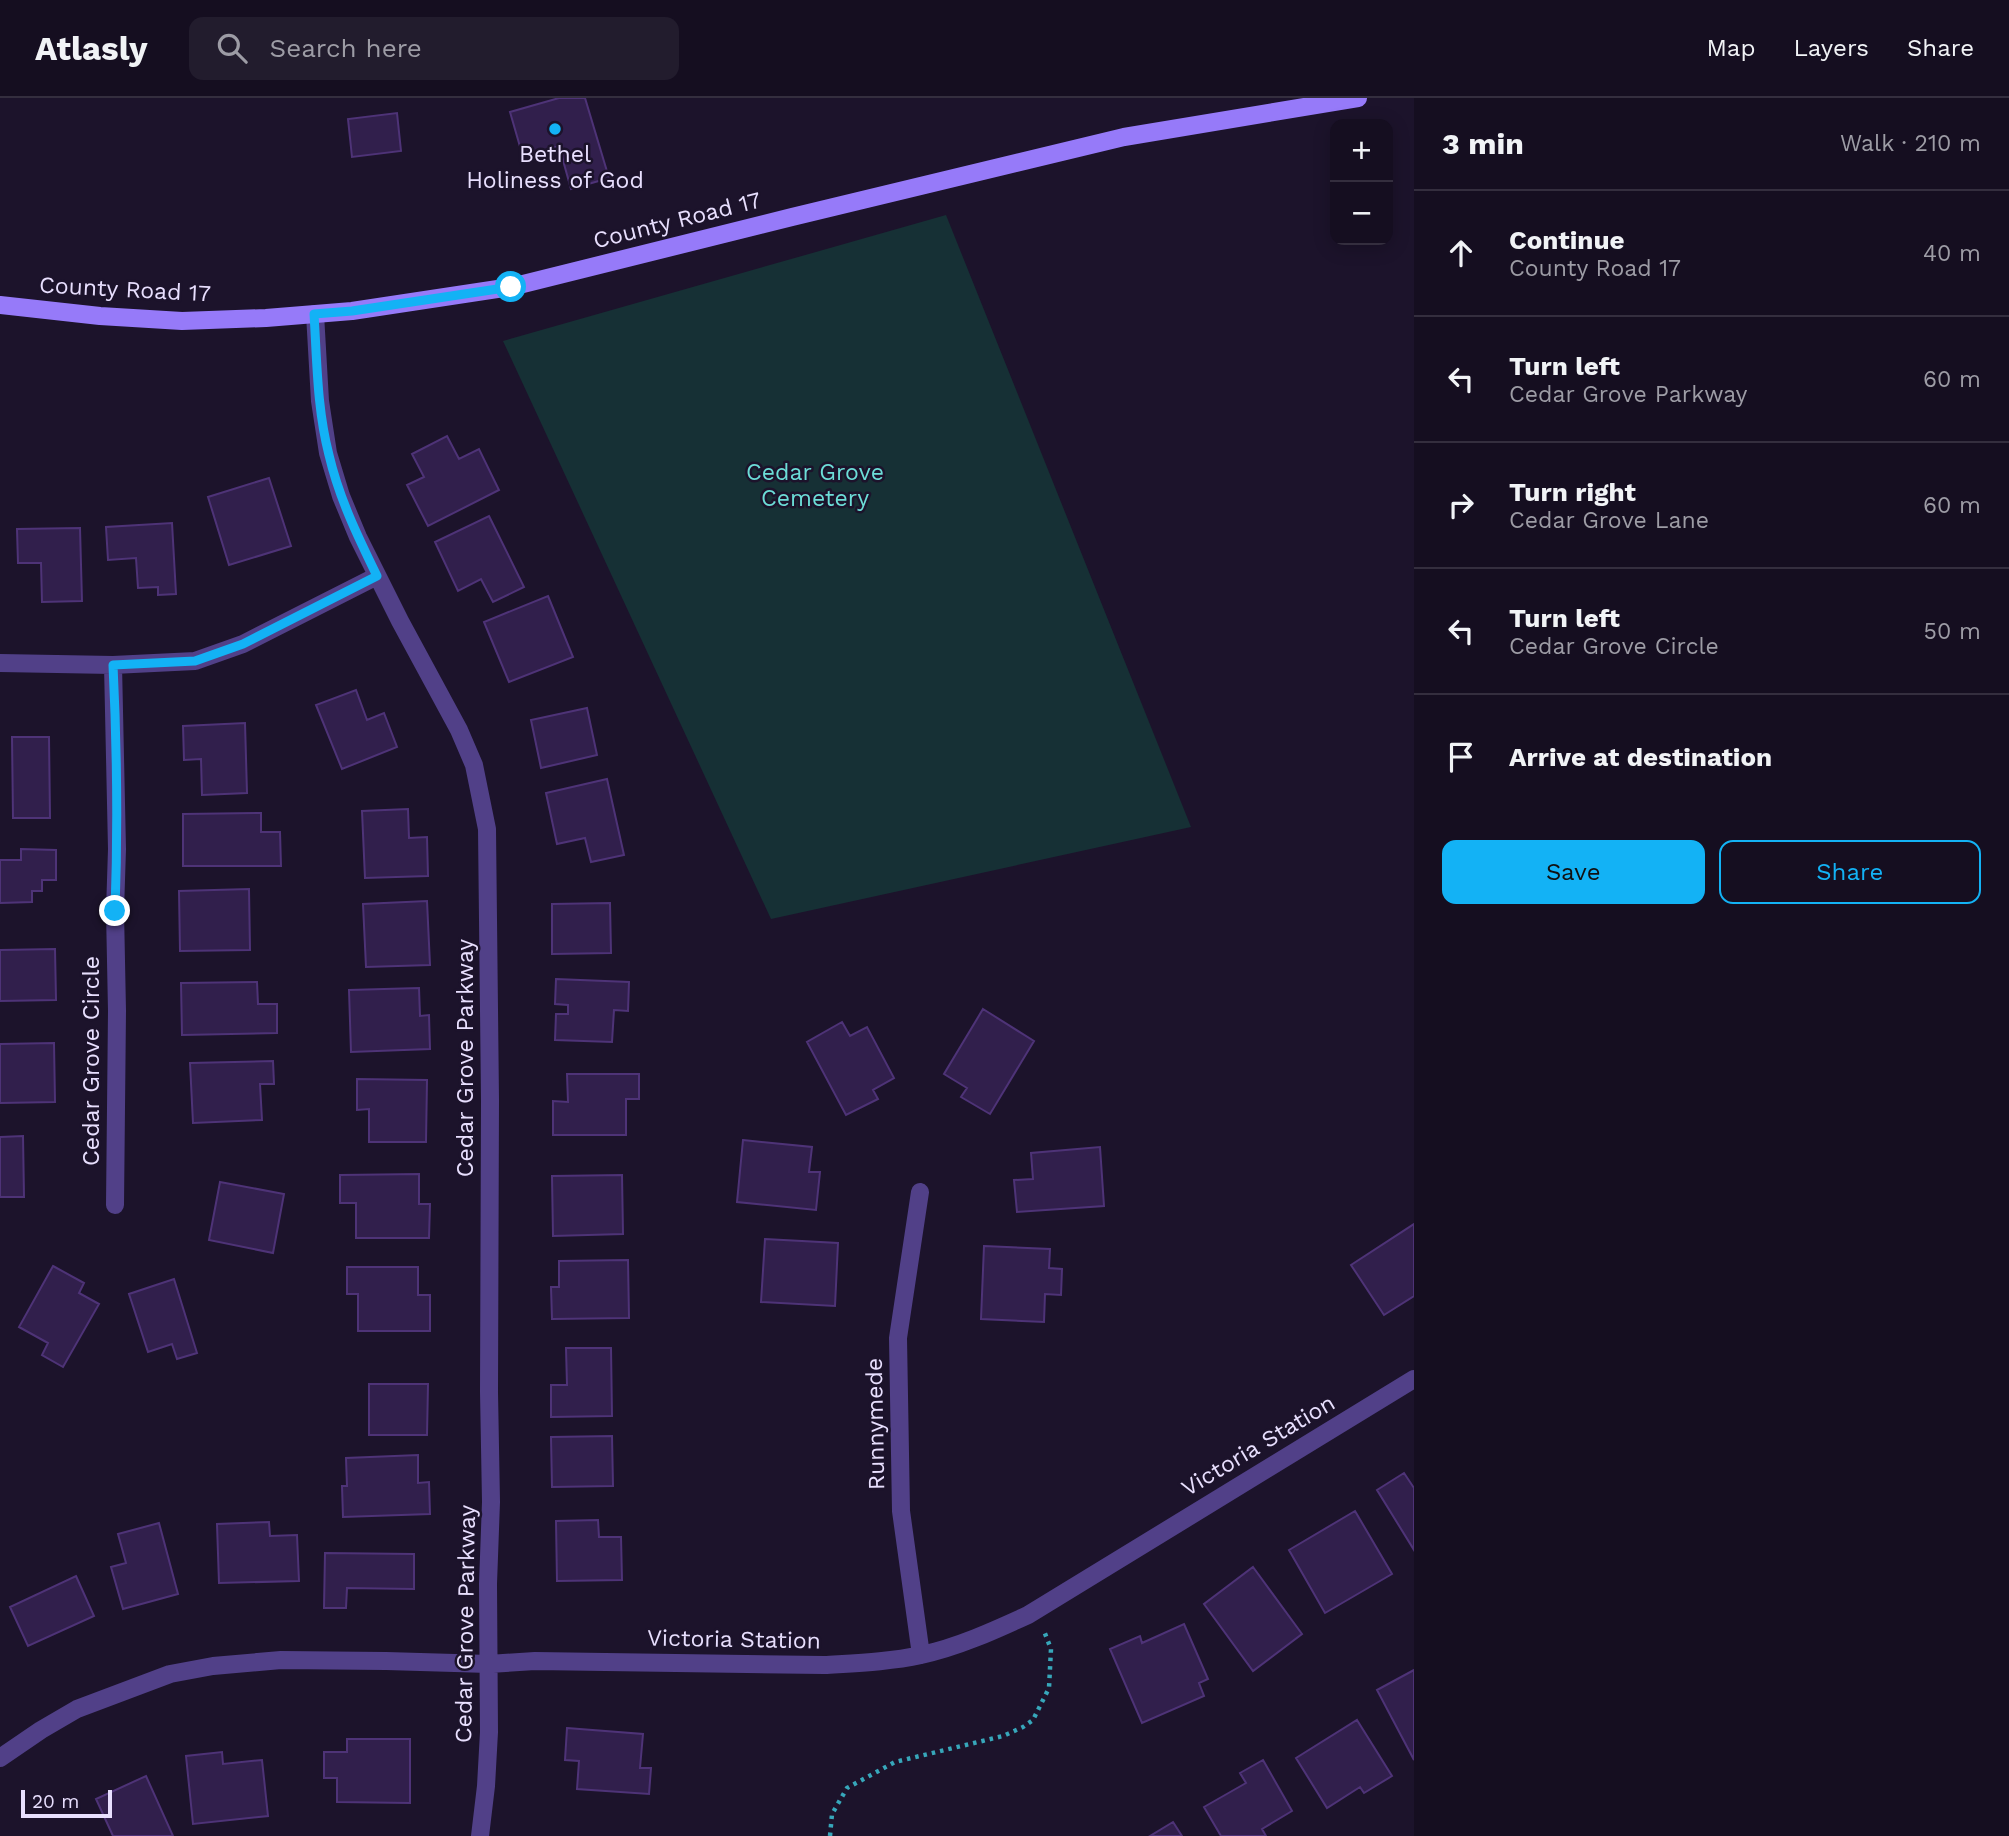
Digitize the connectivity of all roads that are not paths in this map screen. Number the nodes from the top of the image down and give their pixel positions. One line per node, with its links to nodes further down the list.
1 (1358, 98): 3 (street, County Road 17)
2 (0, 305): 3 (street, County Road 17)
3 (314, 314): 4 (street, Cedar Grove Parkway)
4 (377, 576): 6 (street); 11 (street, Cedar Grove Parkway)
5 (0, 663): 6 (street)
6 (113, 665): 8 (street, Cedar Grove Circle)
7 (920, 1192): 10 (street, Runnymede)
8 (115, 1205)
9 (1414, 1378): 10 (street, Victoria Station)
10 (921, 1655): 11 (street, Victoria Station)
11 (489, 1664): 12 (street, Victoria Station); 13 (street, Cedar Grove Parkway)
12 (0, 1758)
13 (480, 1836)

